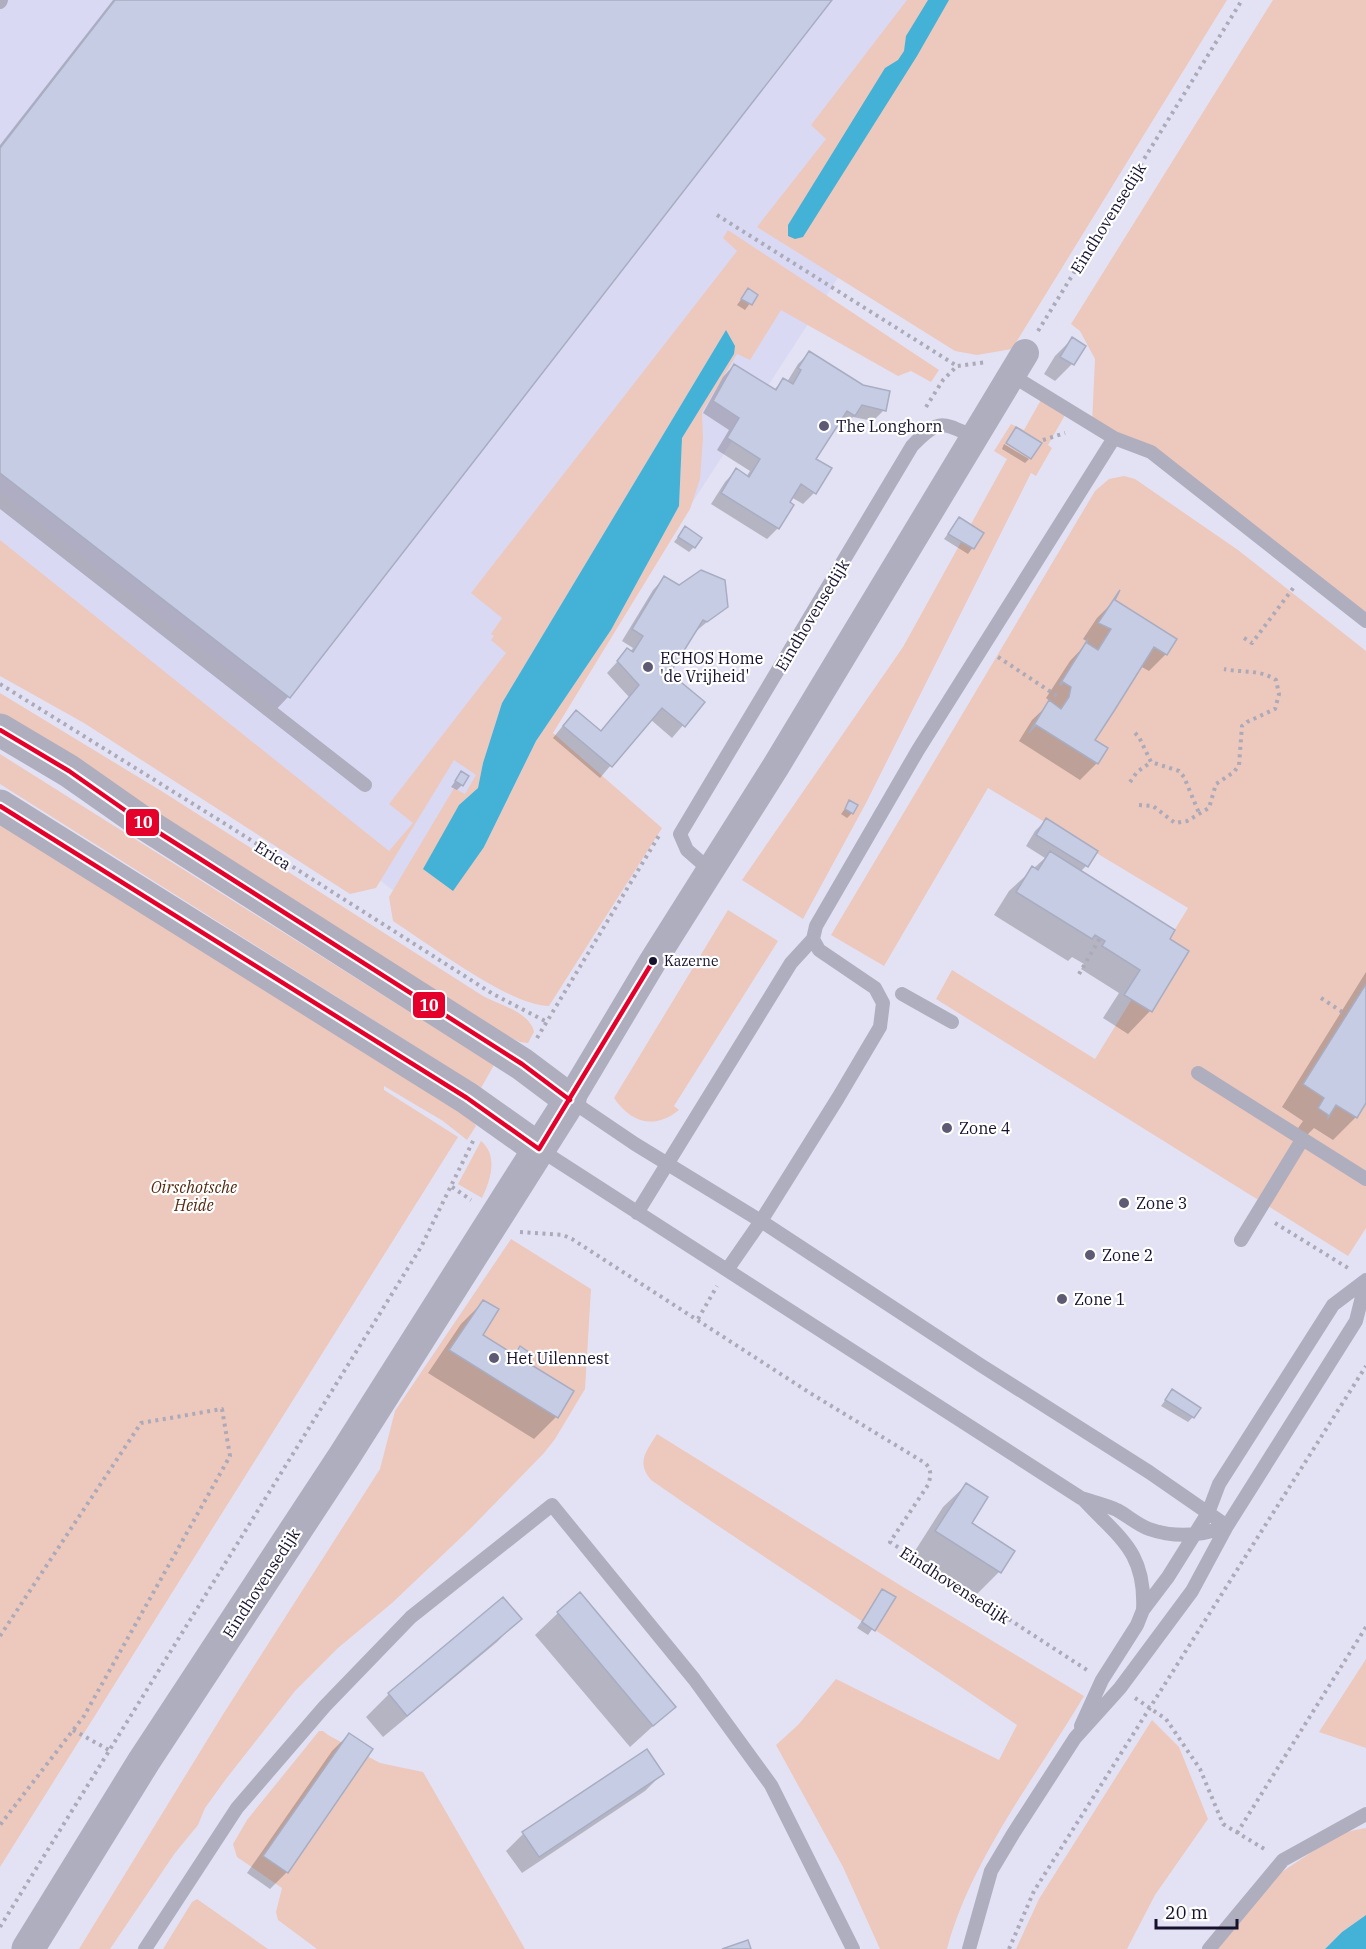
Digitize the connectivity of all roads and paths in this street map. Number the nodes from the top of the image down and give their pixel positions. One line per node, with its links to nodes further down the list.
1 (1242, 0): 3 (path, Eindhovensedijk)
2 (717, 215): 4 (path)
3 (1018, 364): 5 (street, Eindhovensedijk); 6 (lane)
4 (957, 366)
5 (974, 437): 24 (street, Eindhovensedijk); 24 (lane, Eindhovensedijk)
6 (1114, 438): 8 (lane); 11 (lane)
7 (0, 500): 19 (lane)
8 (1305, 573): 9 (lane); 10 (path)
9 (1366, 621)
10 (1244, 638)
11 (983, 647): 14 (path); 26 (lane)
12 (1224, 669): 22 (path)
13 (0, 684): 33 (path, Erica)
14 (1060, 699)
15 (0, 730): 35 (street)
16 (1135, 733): 17 (path)
17 (1151, 762): 18 (path); 22 (path)
18 (1130, 782)
19 (365, 784)
20 (1139, 805): 22 (path)
21 (0, 806): 38 (street)
22 (1199, 813)
23 (649, 852): 33 (path)
24 (711, 871): 37 (street, Eindhovensedijk)
25 (1100, 938): 27 (path)
26 (813, 939): 31 (lane); 41 (lane)
27 (1079, 974)
28 (909, 981): 29 (lane)
29 (902, 994): 31 (lane); 34 (lane)
30 (1321, 998): 32 (path)
31 (883, 1003): 47 (lane)
32 (1347, 1015)
33 (547, 1022): 35 (path)
34 (952, 1022)
35 (522, 1064): 37 (street)
36 (1198, 1073): 39 (lane)
37 (570, 1100): 40 (street, Eindhovensedijk); 41 (lane)
38 (490, 1115): 40 (street); 43 (path)
39 (1302, 1140): 42 (lane); 44 (lane)
40 (539, 1149): 45 (lane); 46 (street, Eindhovensedijk)
41 (666, 1163): 45 (lane); 47 (lane)
42 (1366, 1179)
43 (452, 1187): 46 (path, Eindhovensedijk); 65 (path)
44 (1258, 1212): 48 (lane); 50 (path)
45 (637, 1213): 49 (lane)
46 (496, 1217): 51 (path, Eindhovensedijk); 71 (street, Eindhovensedijk)
47 (761, 1221): 49 (lane); 54 (lane)
48 (1241, 1240)
49 (727, 1270): 51 (path); 53 (lane)
50 (1363, 1278): 54 (lane); 55 (lane)
51 (698, 1318): 60 (path, Eindhovensedijk)
52 (1366, 1366): 62 (path)
53 (1081, 1498): 56 (lane); 57 (lane)
54 (1208, 1513): 55 (lane); 56 (lane)
55 (1227, 1526): 56 (lane); 61 (lane)
56 (1195, 1534): 57 (lane)
57 (1143, 1610): 60 (lane)
58 (1366, 1627): 68 (path)
59 (0, 1636): 63 (path)
60 (1102, 1680): 64 (lane)
61 (1120, 1688): 62 (path); 64 (lane)
62 (1150, 1708): 68 (path); 75 (path)
63 (73, 1730): 65 (path); 67 (path)
64 (1075, 1738): 74 (lane)
65 (109, 1750): 70 (path)
66 (1366, 1814): 69 (lane)
67 (0, 1826)
68 (1237, 1833): 69 (path)
69 (1282, 1860): 76 (lane)
70 (0, 1927)
71 (28, 1949)
72 (145, 1949): 73 (lane)
73 (853, 1949)
74 (969, 1949)
75 (1009, 1949)
76 (1209, 1949)

